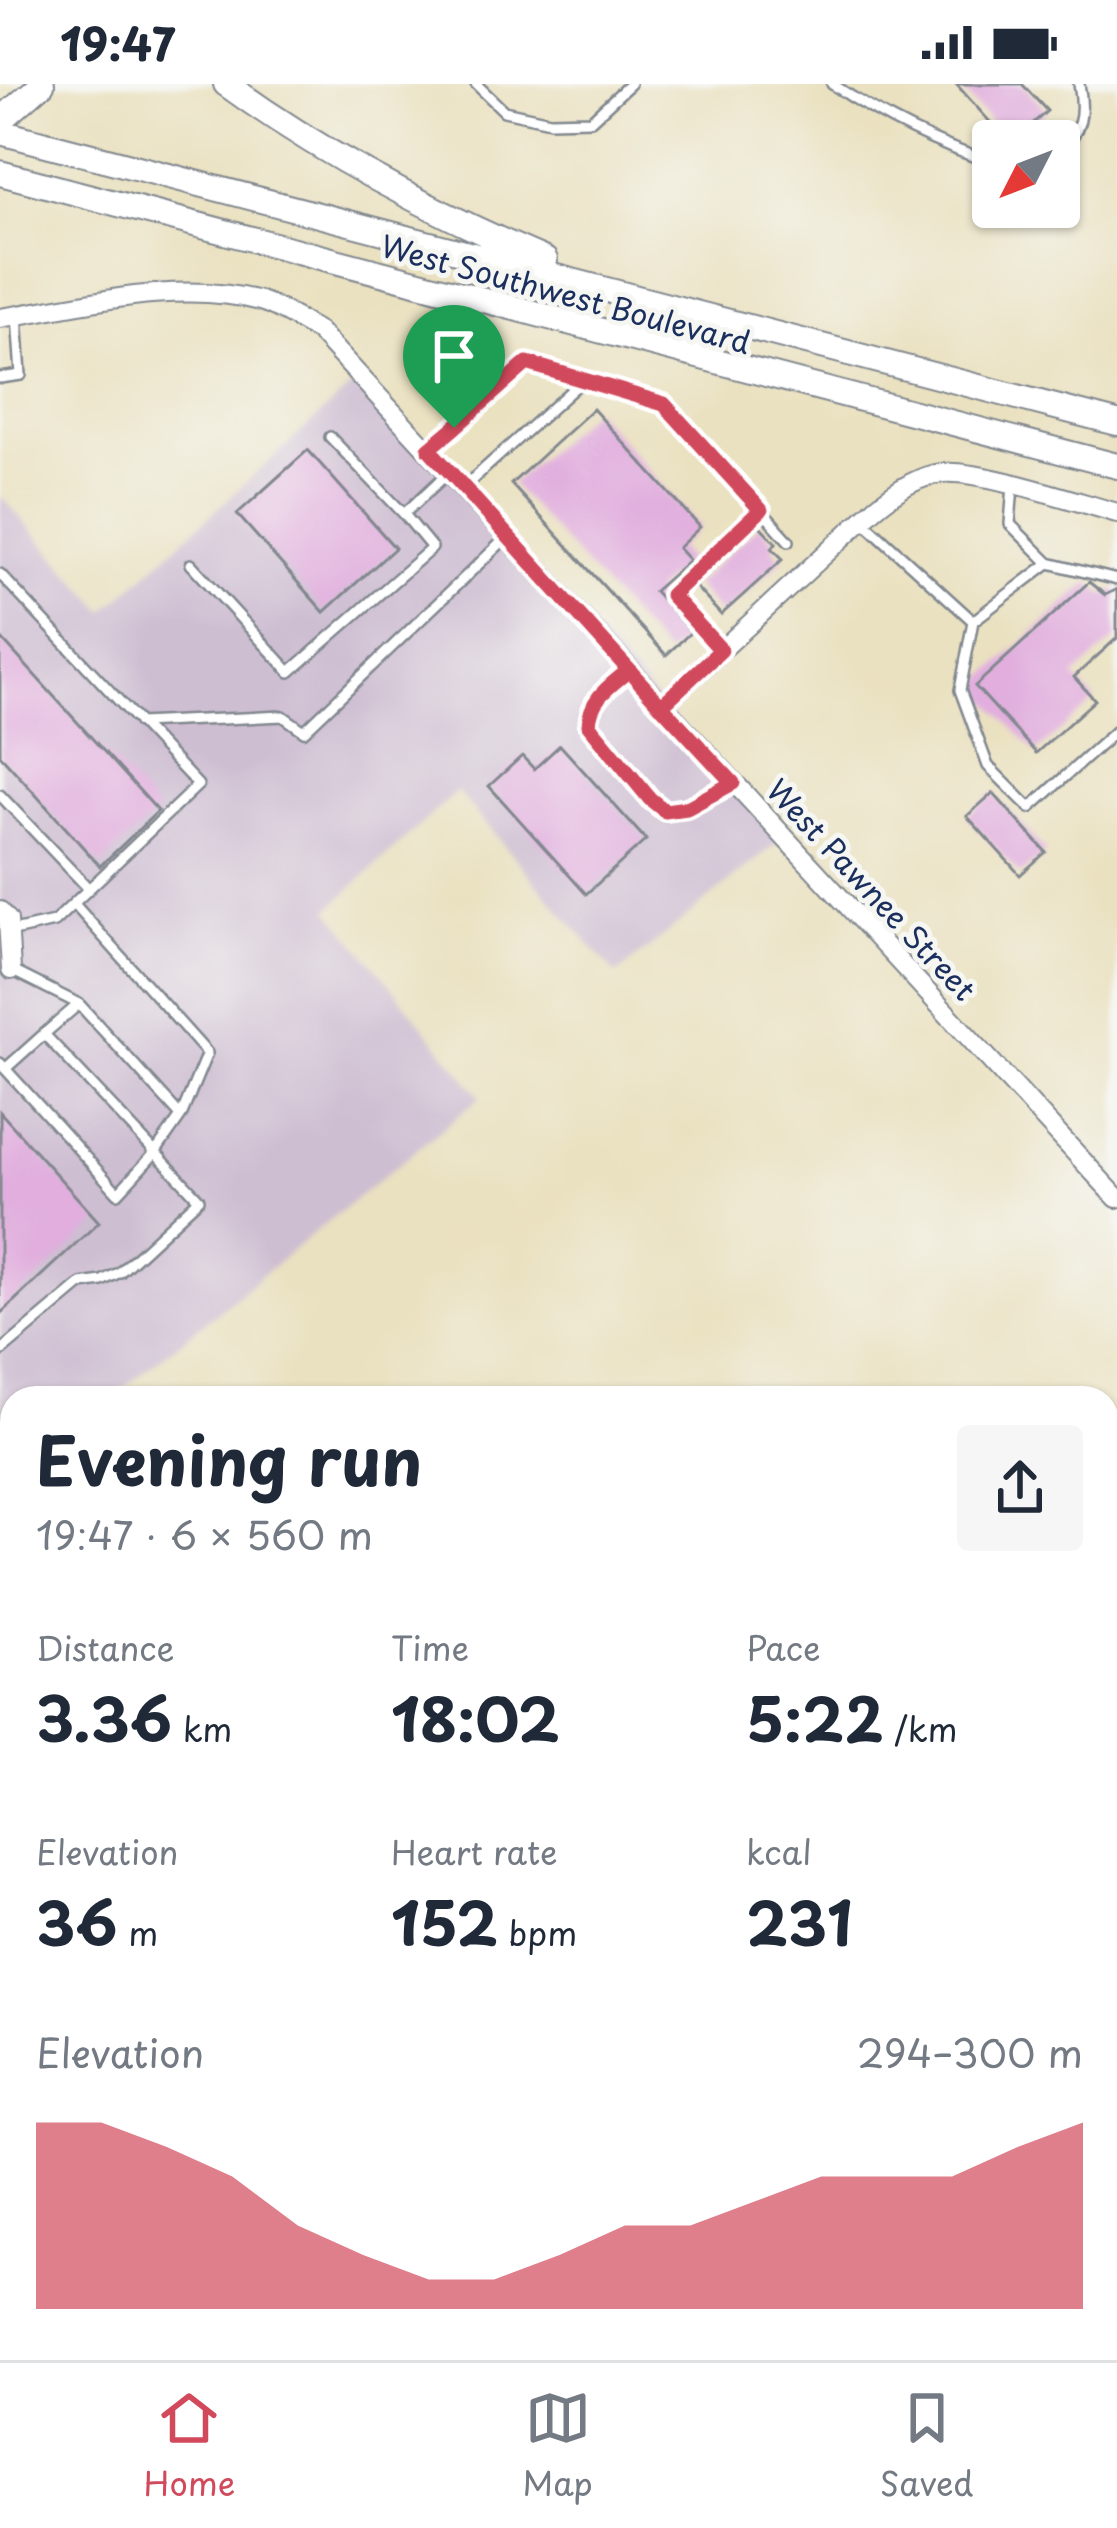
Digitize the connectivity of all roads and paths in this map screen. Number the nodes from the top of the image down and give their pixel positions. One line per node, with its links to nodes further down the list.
1 (42, 84): 7 (main road)
2 (226, 84): 12 (main road)
3 (476, 84): 4 (lane)
4 (630, 84)
5 (832, 84): 10 (lane)
6 (1079, 84): 8 (lane)
7 (0, 121)
8 (1080, 124)
9 (0, 132): 12 (main road, West Southwest Boulevard)
10 (972, 155)
11 (0, 173): 19 (main road, West Southwest Boulevard)
12 (618, 292): 16 (main road, West Southwest Boulevard)
13 (8, 316): 14 (lane); 18 (street, West Pawnee Street)
14 (0, 378)
15 (584, 380): 18 (lane); 20 (lane); 22 (lane)
16 (1117, 424)
17 (330, 437): 24 (lane)
18 (429, 449): 20 (street, West Pawnee Street)
19 (1117, 466)
20 (457, 479): 24 (lane); 26 (street, West Pawnee Street)
21 (1013, 485): 23 (street); 25 (street); 28 (lane)
22 (761, 510): 27 (lane); 33 (lane)
23 (1117, 513)
24 (404, 514): 29 (lane)
25 (862, 520): 32 (lane); 33 (street)
26 (508, 536): 34 (street, West Pawnee Street); 36 (lane)
27 (789, 541)
28 (1049, 562): 31 (lane); 32 (lane)
29 (191, 564)
30 (0, 574): 36 (lane)
31 (1117, 580)
32 (973, 621): 37 (lane)
33 (721, 650): 35 (street)
34 (629, 670): 35 (street, West Pawnee Street); 38 (lane)
35 (661, 706): 38 (street, West Pawnee Street)
36 (139, 723): 40 (lane)
37 (1117, 730)
38 (733, 783): 50 (street, West Pawnee Street)
39 (0, 795): 40 (lane)
40 (89, 890): 41 (lane)
41 (74, 904): 43 (lane); 48 (lane)
42 (0, 911): 43 (street)
43 (9, 932): 44 (street)
44 (11, 970): 45 (lane)
45 (79, 1004): 46 (lane); 48 (lane)
46 (44, 1034): 47 (lane); 49 (lane)
47 (3, 1066): 49 (lane)
48 (181, 1116): 49 (lane)
49 (155, 1154): 51 (lane)
50 (1117, 1198)
51 (0, 1352)

